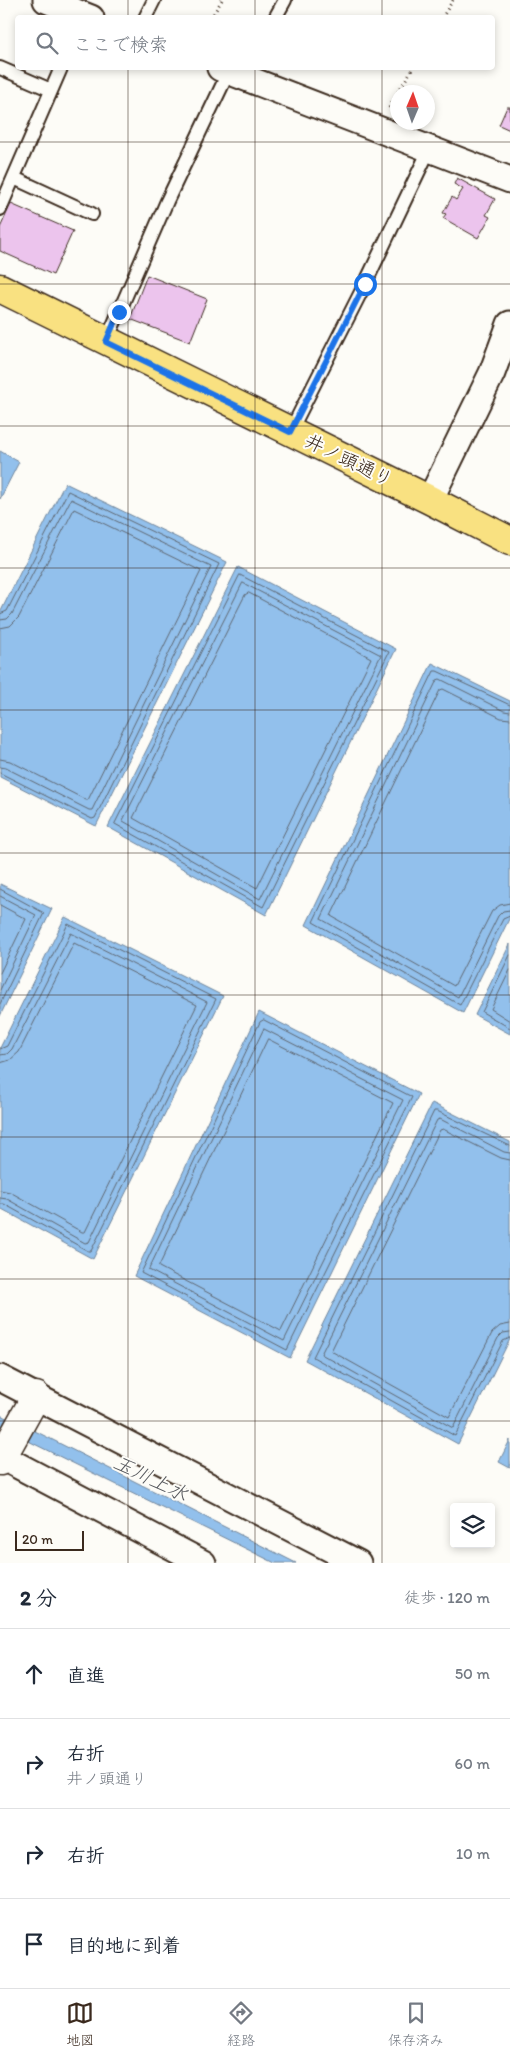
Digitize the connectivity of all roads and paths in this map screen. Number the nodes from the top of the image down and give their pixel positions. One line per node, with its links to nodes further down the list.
1 (46, 0): 6 (street)
2 (154, 0): 7 (lane)
3 (222, 0): 8 (path)
4 (285, 0): 9 (lane)
5 (452, 0): 10 (path)
6 (81, 15)
7 (146, 15)
8 (213, 15)
9 (277, 15)
10 (444, 15)
11 (0, 68): 16 (lane)
12 (60, 70): 16 (lane)
13 (234, 70): 17 (street); 24 (lane)
14 (412, 70): 15 (path)
15 (402, 85)
16 (52, 90): 18 (lane)
17 (429, 150): 19 (street); 25 (lane)
18 (14, 178): 20 (lane); 21 (lane)
19 (510, 180)
20 (0, 209)
21 (92, 214)
22 (0, 288): 24 (main road, 井ノ頭通り)
23 (510, 324): 26 (street)
24 (106, 342): 25 (main road, 井ノ頭通り)
25 (290, 432): 26 (main road, 井ノ頭通り)
26 (430, 500): 27 (main road, 井ノ頭通り)
27 (510, 541)
28 (0, 1378): 29 (street)
29 (36, 1396): 30 (street); 32 (street)
30 (1, 1458): 31 (street)
31 (204, 1563)
32 (358, 1563)

